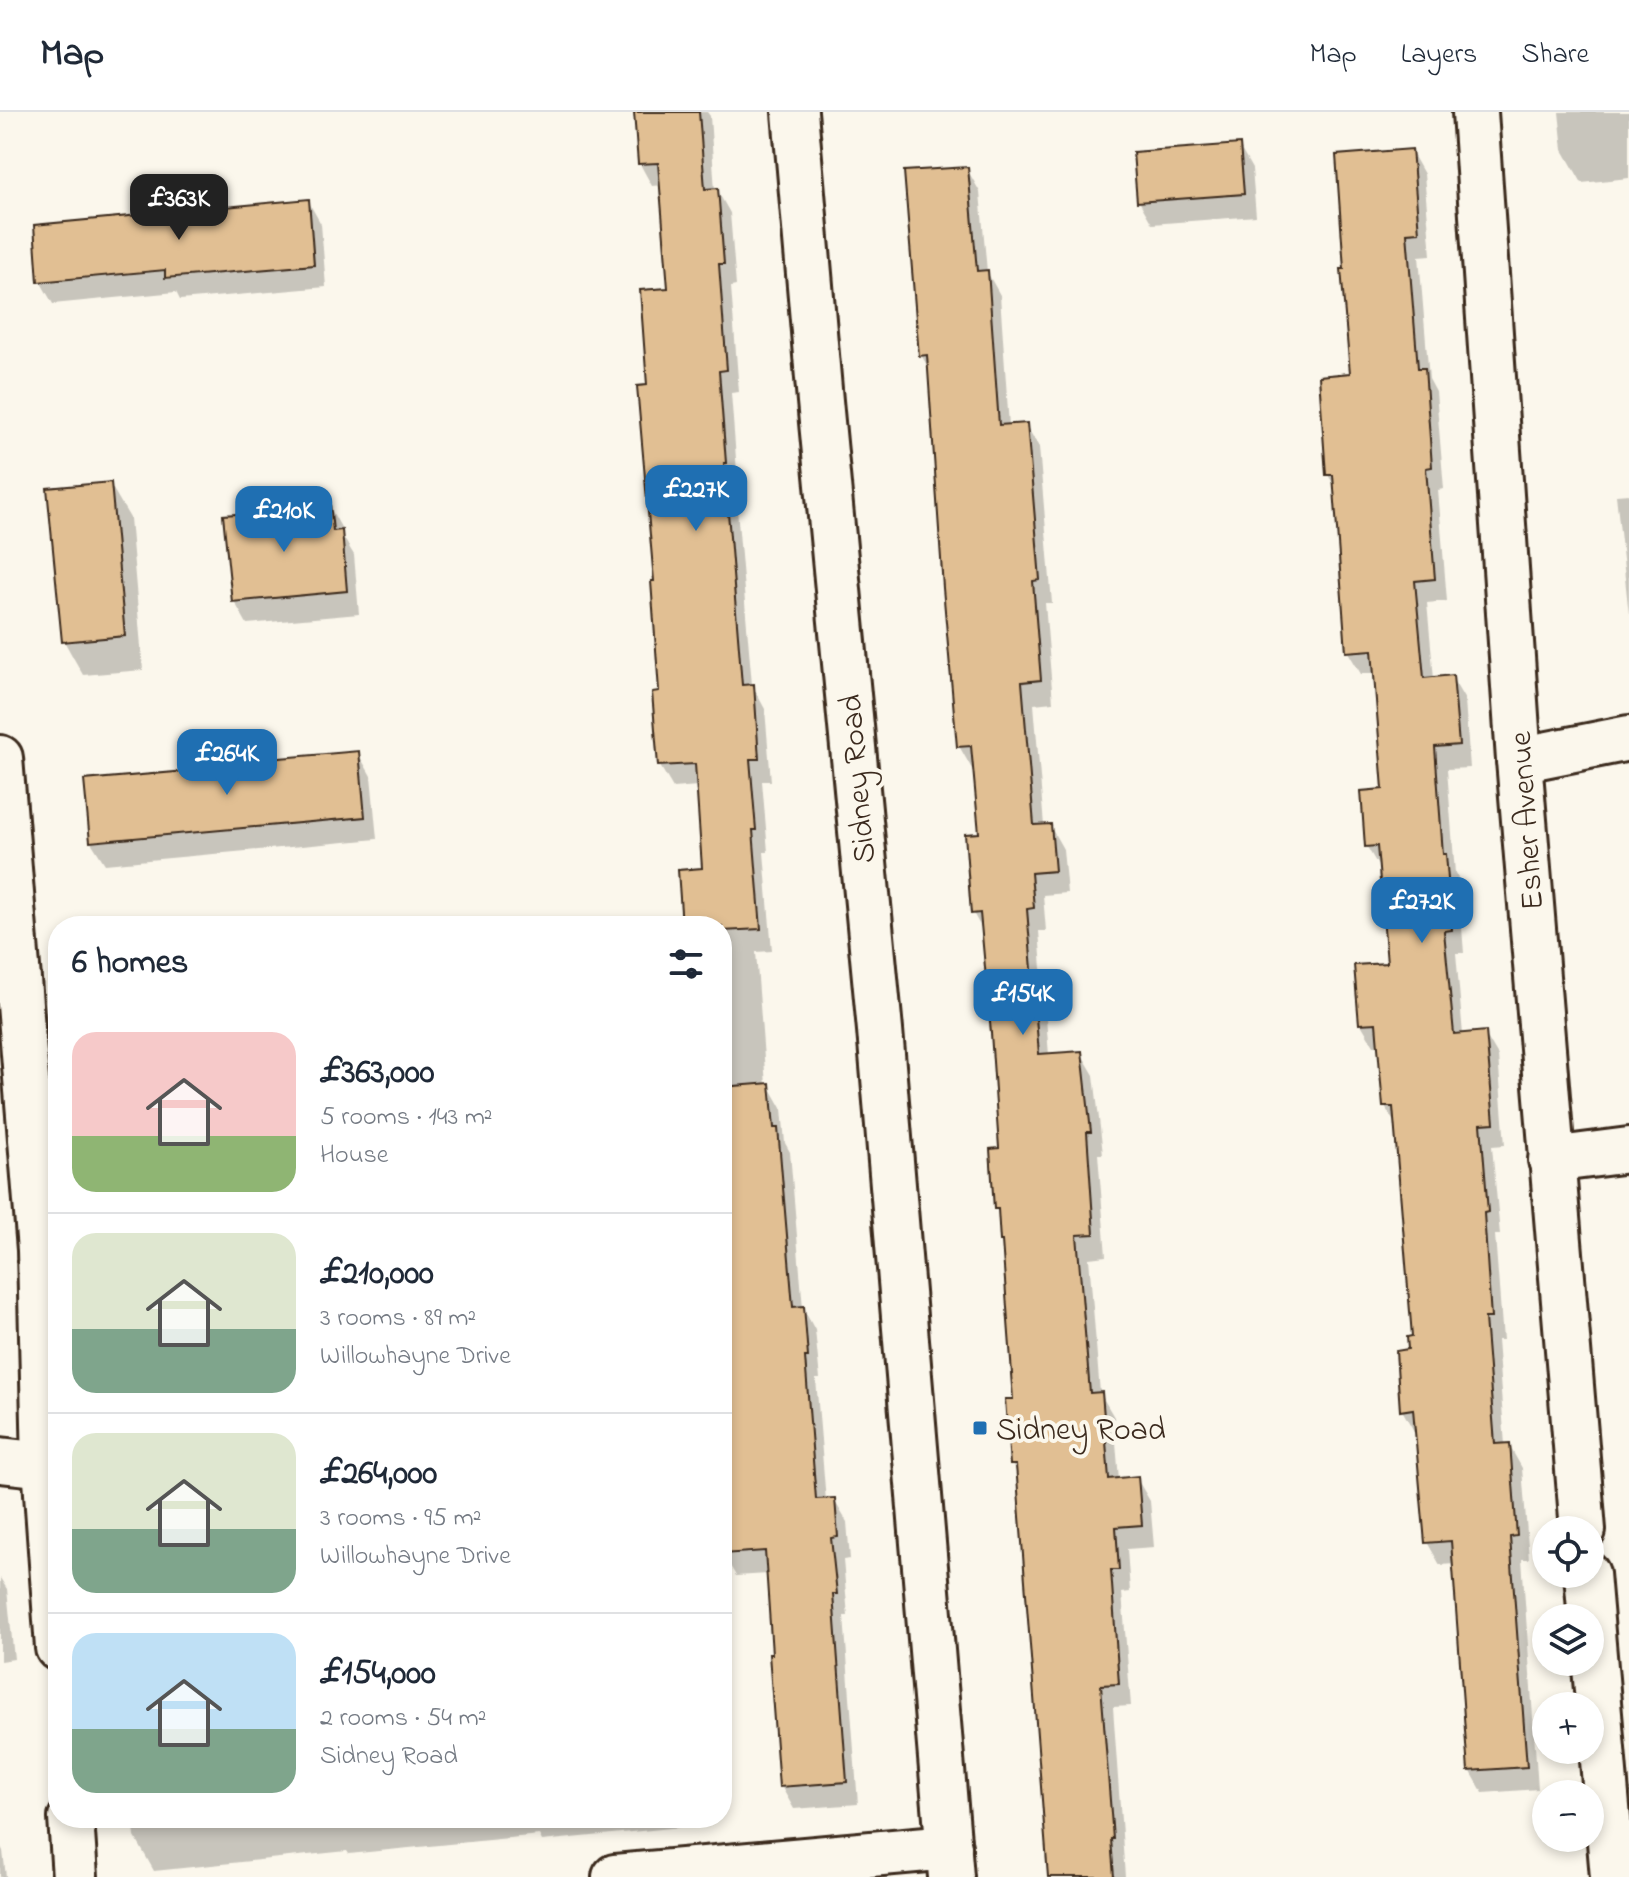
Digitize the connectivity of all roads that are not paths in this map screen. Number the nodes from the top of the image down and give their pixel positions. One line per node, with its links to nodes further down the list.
1 (795, 112): 14 (street, Sidney Road)
2 (1475, 112): 5 (street, Esher Avenue)
3 (1629, 738): 5 (street)
4 (0, 758): 9 (street)
5 (1519, 760): 7 (street, Esher Avenue)
6 (1629, 1150): 7 (street)
7 (1551, 1160): 11 (street, Esher Avenue)
8 (0, 1460): 9 (street)
9 (45, 1465): 10 (street)
10 (48, 1507)
11 (1582, 1516)
12 (1588, 1588): 17 (street)
13 (72, 1828): 15 (street)
14 (950, 1862): 16 (street)
15 (75, 1877)
16 (615, 1877)
17 (1613, 1877)

